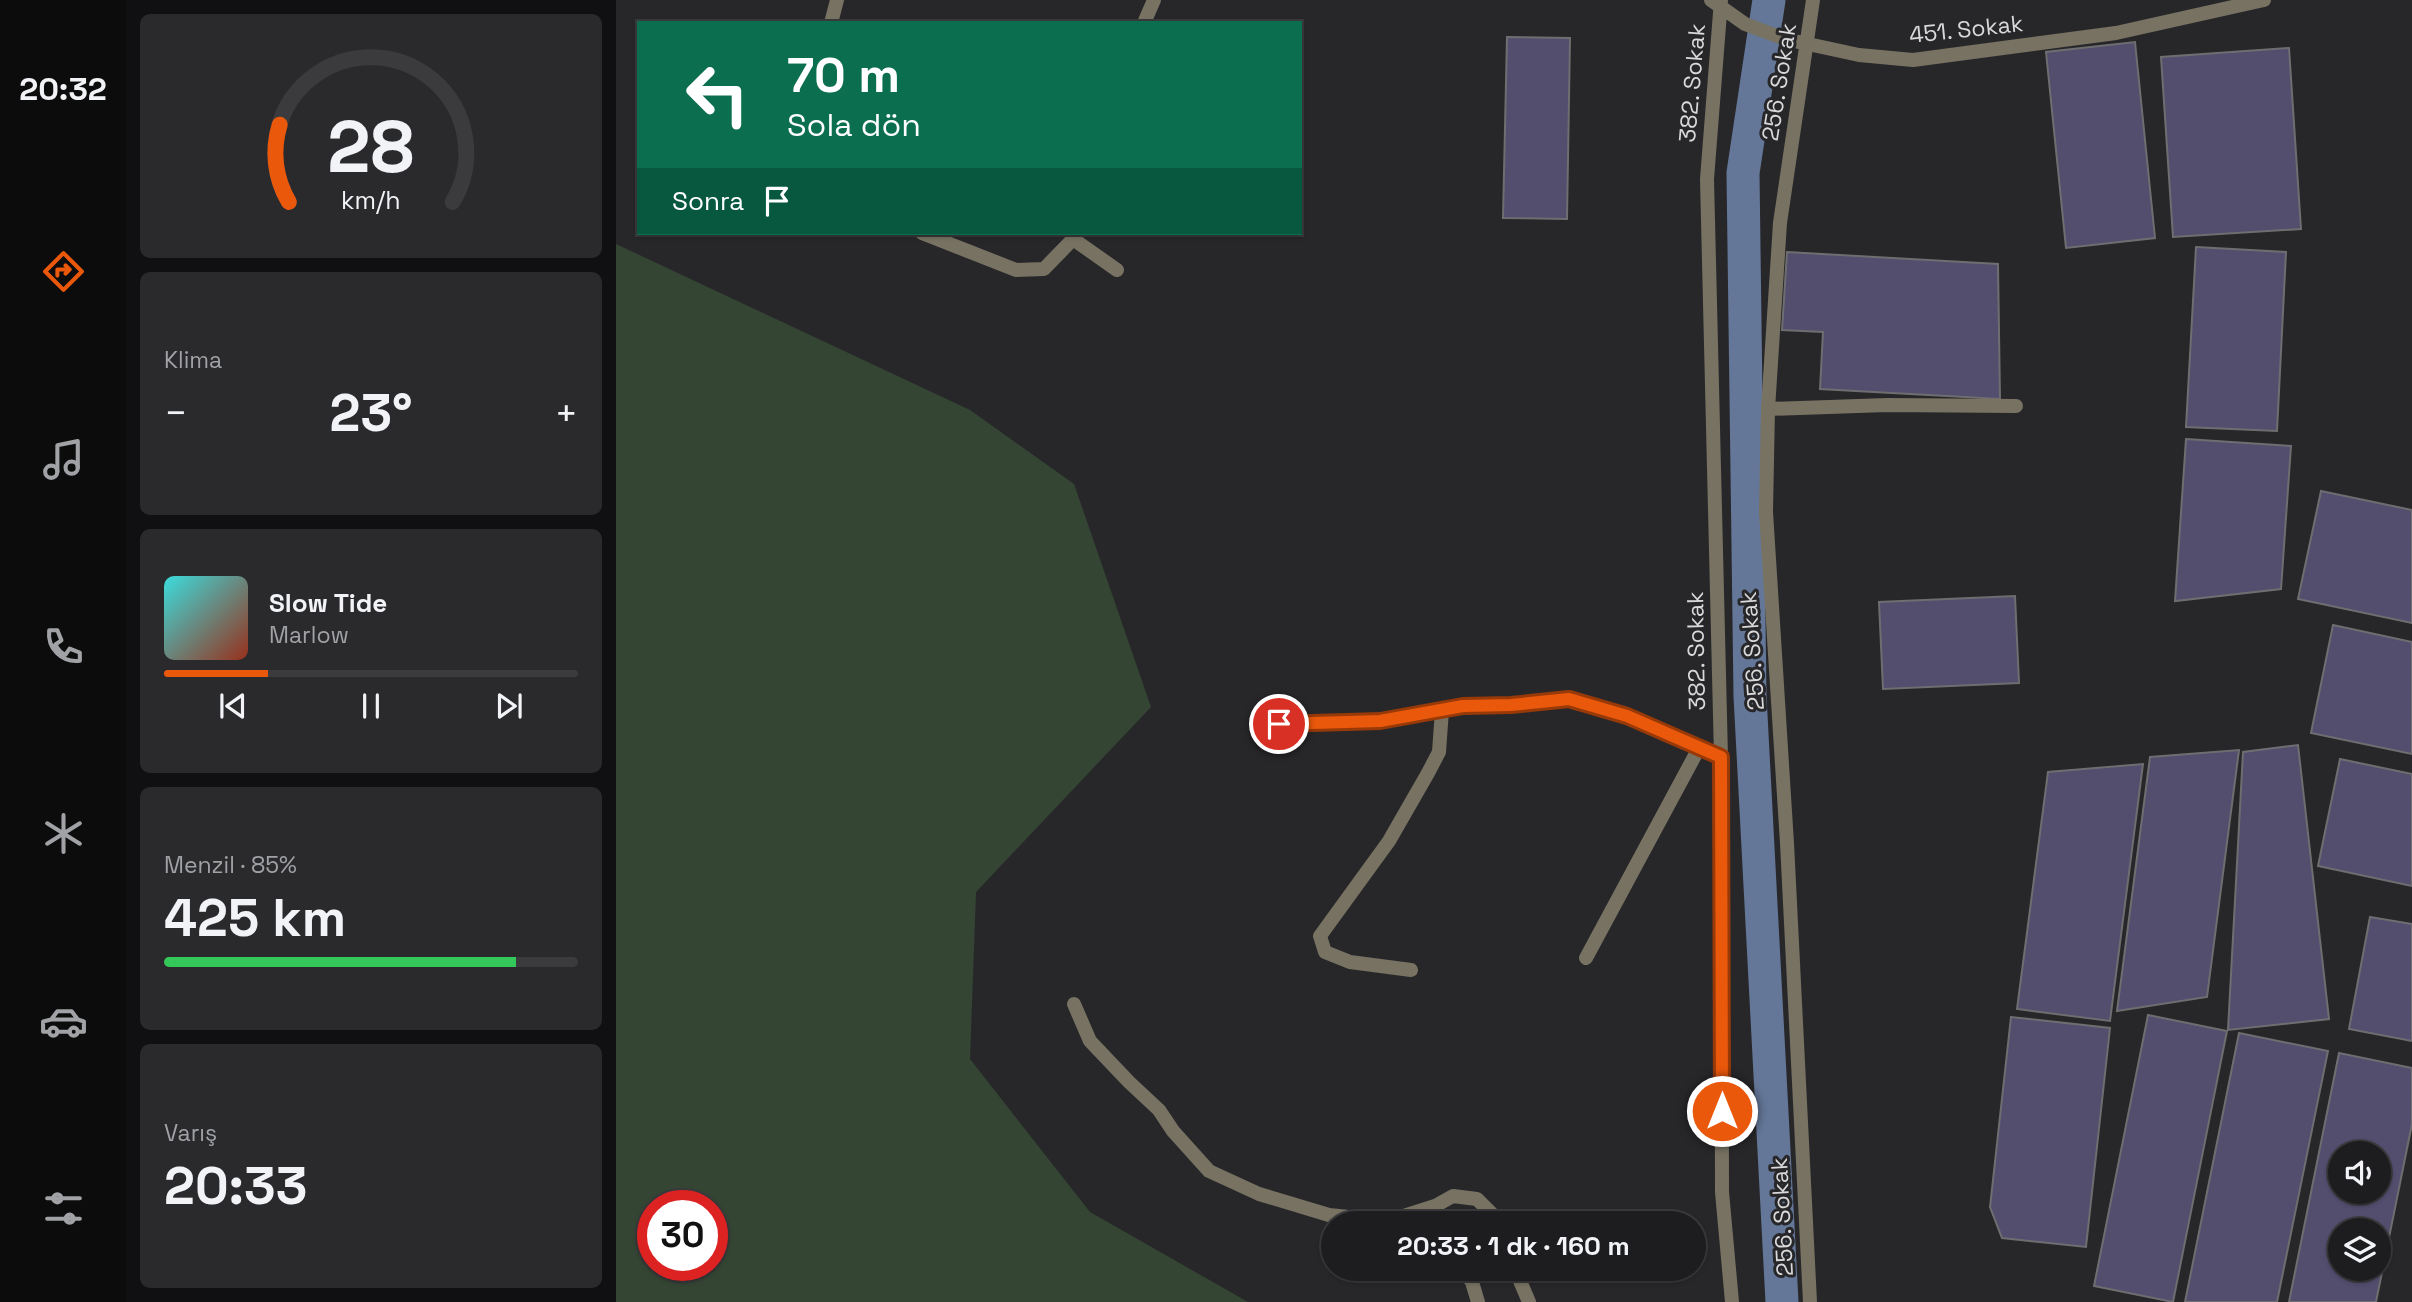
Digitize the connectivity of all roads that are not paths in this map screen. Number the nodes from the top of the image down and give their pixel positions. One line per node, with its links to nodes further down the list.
1 (837, 0): 6 (street)
2 (1154, 0): 7 (street)
3 (1813, 0): 8 (street, 256. Sokak)
4 (2264, 0): 8 (street, 451. Sokak)
5 (1718, 2): 8 (street, 451. Sokak); 17 (street, 382. Sokak)
6 (832, 21)
7 (1145, 21)
8 (1809, 42): 13 (street, 256. Sokak)
9 (927, 235): 10 (street)
10 (1074, 236): 11 (street)
11 (1117, 270)
12 (2016, 406): 13 (street)
13 (1768, 409): 29 (street, 256. Sokak)
14 (1442, 710): 15 (street); 16 (street); 19 (street)
15 (1279, 724)
16 (1699, 748): 17 (street); 18 (street)
17 (1721, 757): 28 (street, 382. Sokak)
18 (1586, 958)
19 (1411, 970)
20 (1074, 1004): 21 (street)
21 (1435, 1206): 22 (street); 23 (street)
22 (1436, 1211)
23 (1489, 1211)
24 (1471, 1281): 26 (street)
25 (1520, 1281): 27 (street)
26 (1478, 1302)
27 (1529, 1302)
28 (1732, 1302)
29 (1810, 1302)

